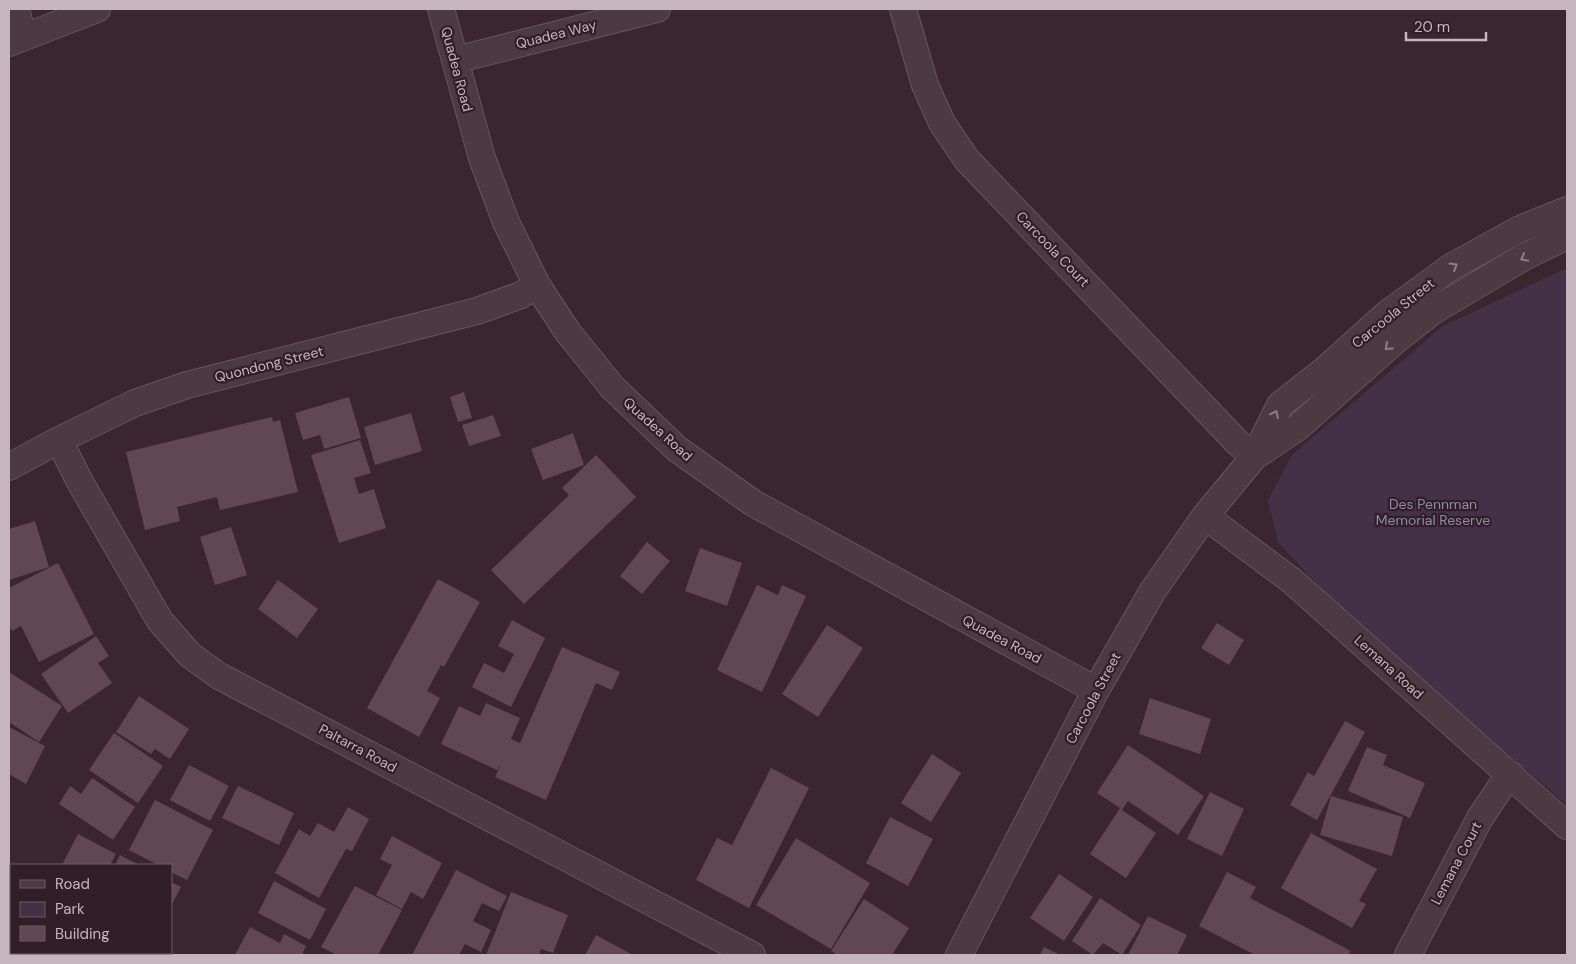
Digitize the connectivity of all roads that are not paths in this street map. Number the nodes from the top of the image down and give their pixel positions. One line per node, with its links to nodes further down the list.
1 (16, 9): 6 (street)
2 (97, 9): 6 (street)
3 (441, 9): 7 (street, Quadea Road)
4 (657, 9): 7 (street, Quadea Way)
5 (903, 9): 12 (street, Carcoola Court)
6 (16, 40)
7 (455, 60): 10 (street, Quadea Road)
8 (1567, 210): 12 (street, Carcoola Street, one-way to 8)
9 (1567, 236): 12 (street, Carcoola Street, one-way to 12)
10 (537, 285): 11 (street, Quondong Street); 15 (street, Quadea Road)
11 (59, 440): 13 (street, Quondong Street); 18 (street, Paltarra Road)
12 (1254, 458): 14 (street, Carcoola Street)
13 (9, 467)
14 (1205, 516): 15 (street, Carcoola Street); 16 (street, Lemana Road)
15 (1096, 690): 19 (street, Carcoola Street)
16 (1511, 775): 17 (street, Lemana Road); 20 (street, Lemana Court)
17 (1567, 826)
18 (752, 955)
19 (959, 955)
20 (1408, 955)

